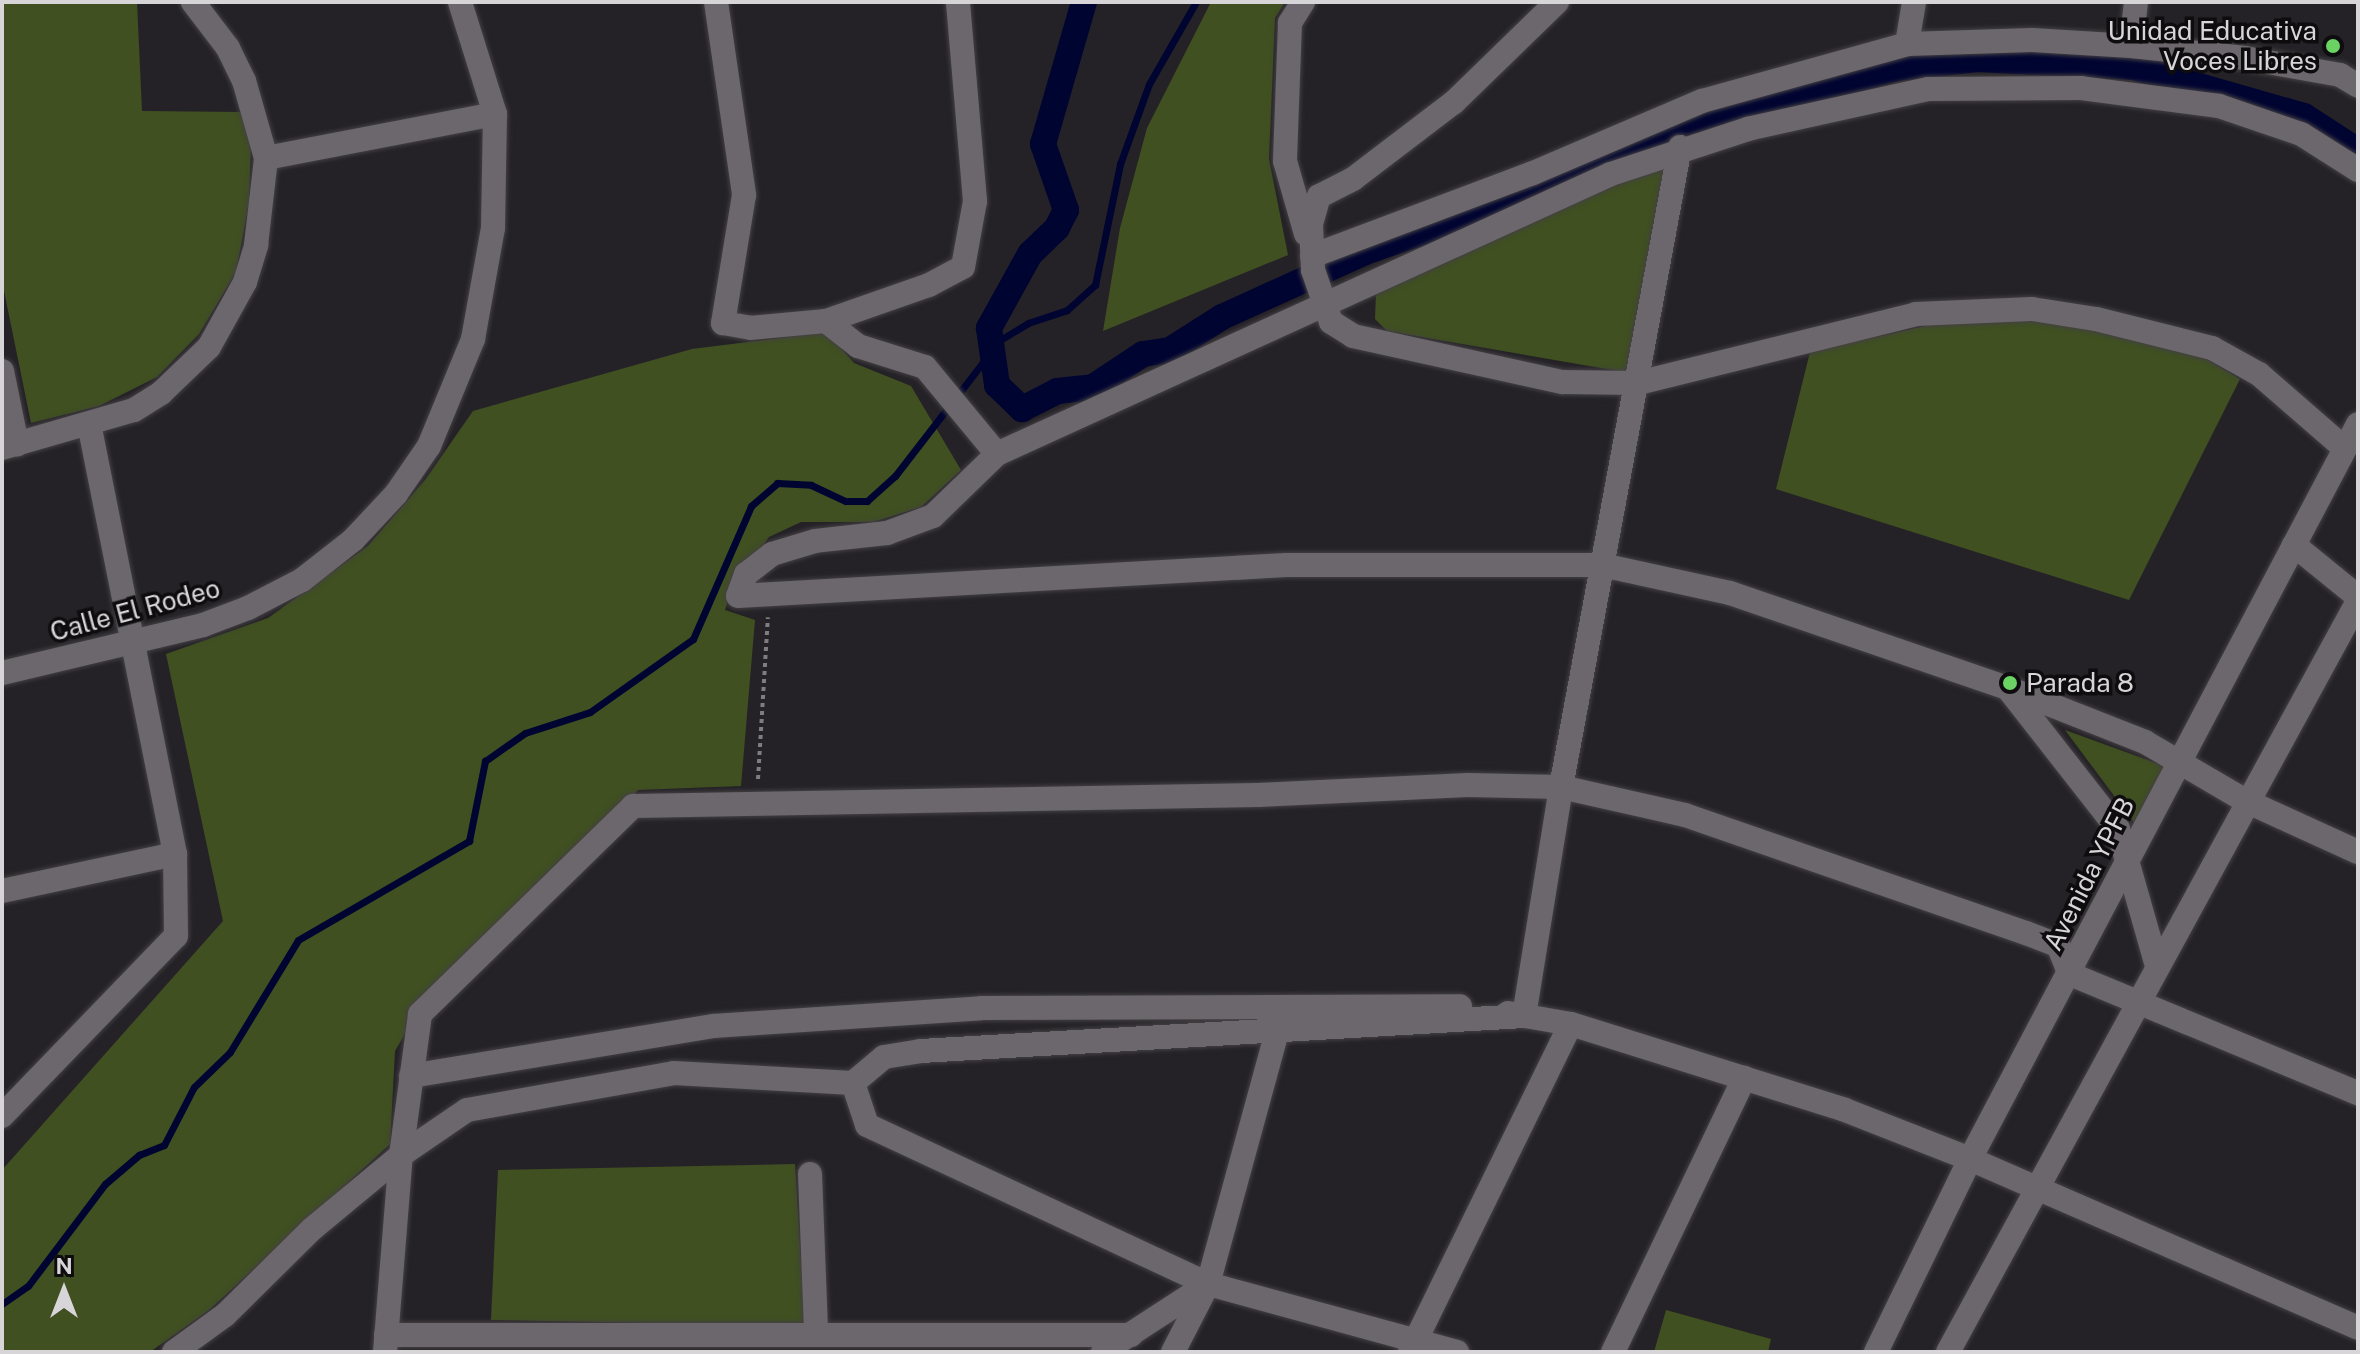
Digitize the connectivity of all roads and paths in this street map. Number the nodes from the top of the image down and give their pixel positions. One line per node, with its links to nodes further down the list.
1 (193, 2): 14 (street)
2 (460, 2): 12 (street, Calle El Rodeo)
3 (716, 2): 17 (street)
4 (958, 2): 17 (street)
5 (1303, 2): 16 (street)
6 (1557, 2): 16 (street)
7 (1914, 2): 9 (street)
8 (2136, 2): 10 (street)
9 (1907, 44): 10 (street); 16 (street)
10 (2131, 46): 11 (street)
11 (2358, 86)
12 (495, 114): 14 (street); 29 (street, Calle El Rodeo)
13 (1680, 147): 15 (street); 16 (street); 19 (street)
14 (266, 158): 21 (street)
15 (2358, 170)
16 (1317, 279): 19 (street); 24 (street)
17 (826, 321): 24 (street)
18 (2, 371): 22 (street)
19 (1638, 383): 23 (street); 26 (street)
20 (2358, 424): 23 (street, Avenida YPFB)
21 (89, 425): 22 (street); 29 (street)
22 (9, 446)
23 (2344, 448): 25 (street, Avenida YPFB)
24 (997, 454): 27 (street)
25 (2294, 545): 28 (street); 32 (street, Avenida YPFB)
26 (1602, 565): 27 (street); 31 (street); 33 (street)
27 (769, 594): 35 (path)
28 (2358, 599): 34 (street)
29 (132, 643): 30 (street, Calle El Rodeo); 37 (street)
30 (2, 673)
31 (2008, 688): 32 (street); 38 (street)
32 (2179, 762): 34 (street); 38 (street, Avenida YPFB)
33 (1561, 787): 35 (street); 41 (street); 43 (street)
34 (2246, 801): 36 (street); 40 (street)
35 (756, 804): 46 (street)
36 (2358, 852)
37 (175, 854): 39 (street); 50 (street)
38 (2127, 860): 40 (street); 41 (street, Avenida YPFB)
39 (2, 891)
40 (2157, 966): 42 (street)
41 (2070, 974): 42 (street); 52 (street, Avenida YPFB)
42 (2140, 1003): 49 (street); 54 (street)
43 (1524, 1016): 44 (street); 45 (street); 46 (street)
44 (1571, 1024): 47 (street); 61 (street)
45 (1277, 1032): 48 (street); 55 (street)
46 (411, 1076): 51 (street)
47 (1744, 1078): 52 (street); 66 (street)
48 (853, 1083): 51 (street); 55 (street)
49 (2358, 1093)
50 (2, 1116)
51 (401, 1155): 60 (street); 62 (street)
52 (1970, 1159): 54 (street); 67 (street, Avenida YPFB)
53 (810, 1174): 57 (street)
54 (2033, 1190): 56 (street); 68 (street)
55 (1208, 1284): 58 (street); 61 (street); 64 (street)
56 (2358, 1328)
57 (816, 1333): 58 (street); 59 (street)
58 (1131, 1335): 63 (street)
59 (602, 1342): 60 (street)
60 (386, 1343)
61 (1412, 1347): 65 (street)
62 (174, 1352)
63 (1103, 1352)
64 (1173, 1352)
65 (1457, 1352)
66 (1613, 1352)
67 (1876, 1352)
68 (1948, 1352)

